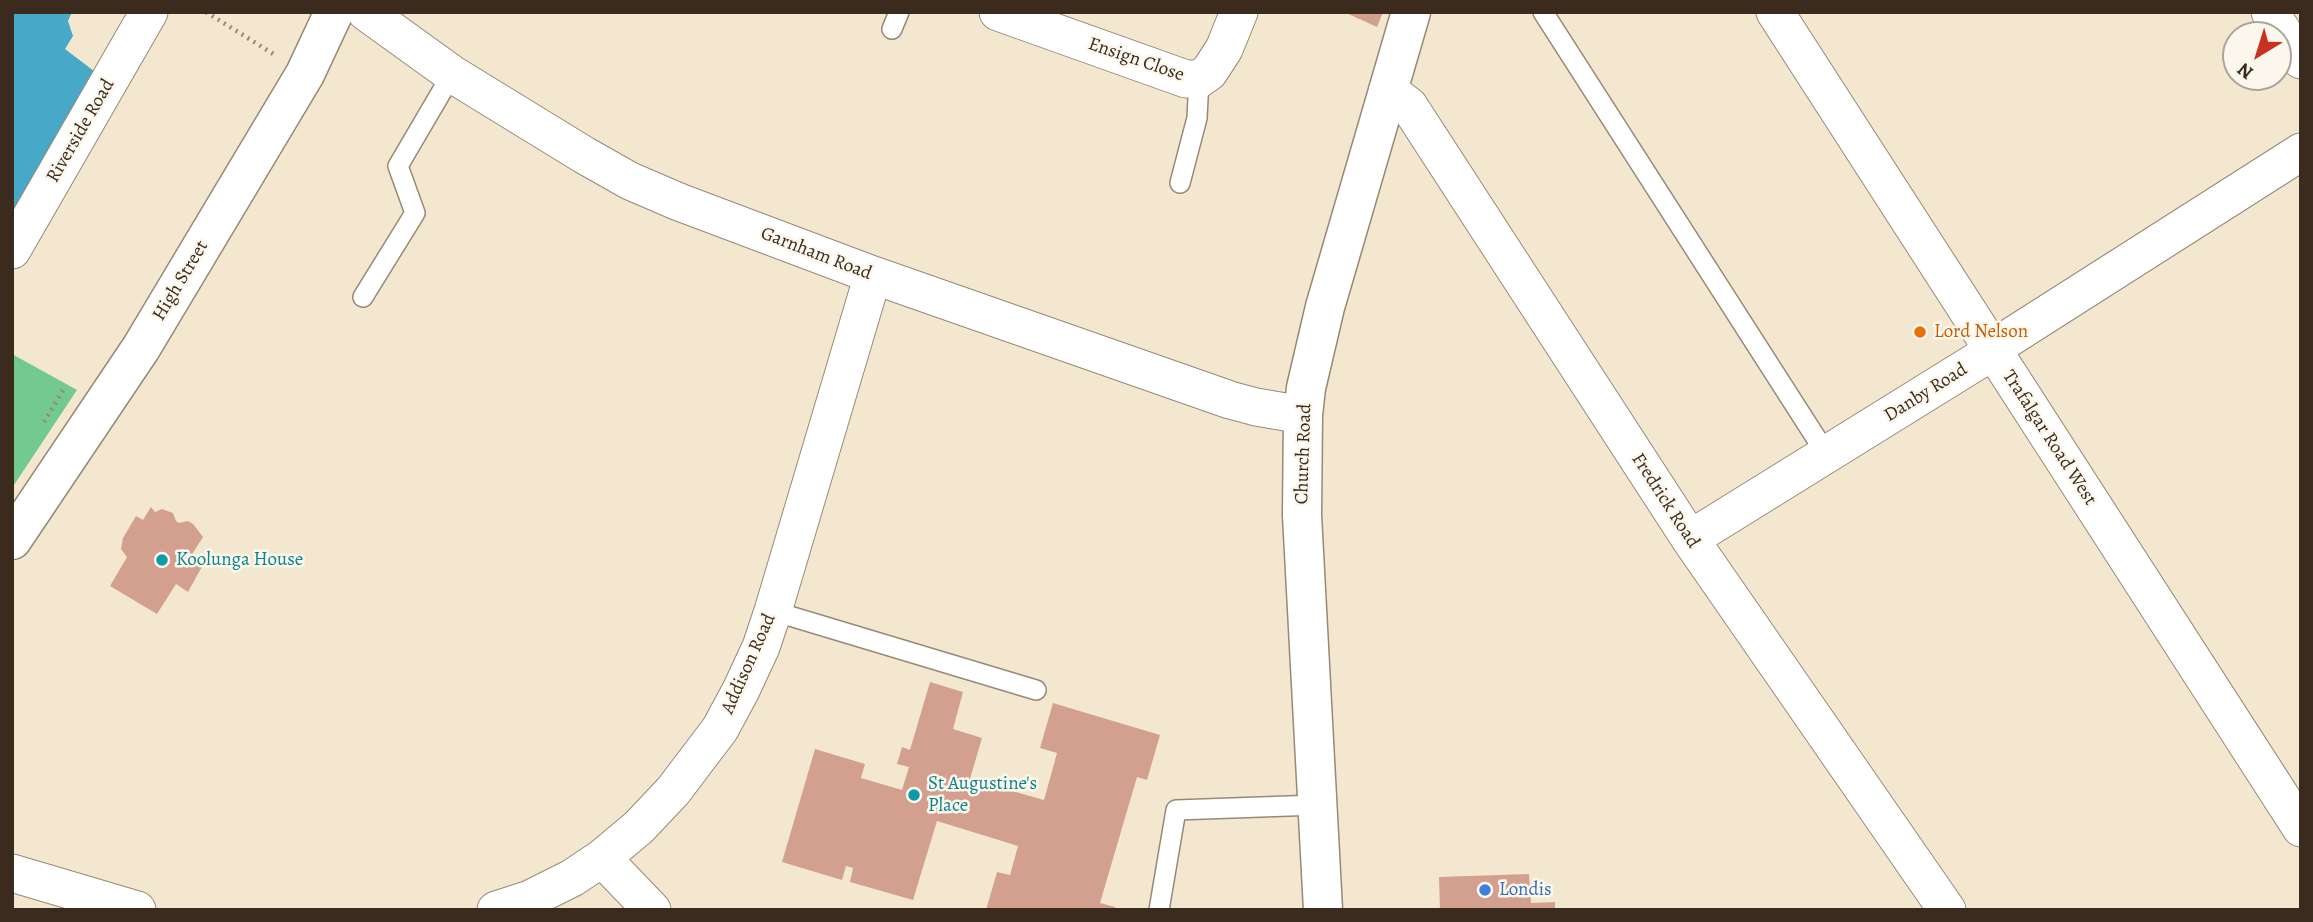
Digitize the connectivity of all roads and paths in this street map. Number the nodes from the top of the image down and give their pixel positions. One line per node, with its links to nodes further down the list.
1 (149, 12): 18 (street, Riverside Road)
2 (206, 12): 11 (path)
3 (334, 12): 25 (main road, High Street)
4 (1239, 12): 14 (street, Ensign Close)
5 (1411, 12): 15 (main road, Church Road)
6 (1543, 12): 23 (lane)
7 (1774, 12): 21 (street, Trafalgar Road West)
8 (2270, 12): 12 (street)
9 (372, 14): 13 (street, Garnham Road)
10 (1013, 15): 14 (street, Ensign Close)
11 (272, 53)
12 (2301, 60)
13 (452, 74): 19 (street, Garnham Road); 20 (lane)
14 (1199, 79): 17 (lane)
15 (1388, 90): 22 (main road, Church Road); 24 (street, Fredrick Road)
16 (2301, 152): 21 (street, Danby Road)
17 (1180, 183)
18 (12, 250)
19 (873, 275): 22 (street, Garnham Road); 26 (street, Addison Road)
20 (363, 297)
21 (1992, 350): 23 (street, Danby Road); 29 (street, Trafalgar Road West)
22 (1303, 415): 28 (main road, Church Road)
23 (1827, 455): 24 (street, Danby Road)
24 (1690, 539): 37 (street, Fredrick Road)
25 (12, 540)
26 (773, 611): 27 (lane); 30 (street, Addison Road)
27 (1036, 690)
28 (1317, 805): 35 (lane); 36 (main road, Church Road)
29 (2301, 828)
30 (602, 858): 33 (street, Addison Road); 34 (street)
31 (12, 873): 32 (street)
32 (137, 910)
33 (495, 910)
34 (652, 910)
35 (1158, 910)
36 (1323, 910)
37 (1947, 910)

